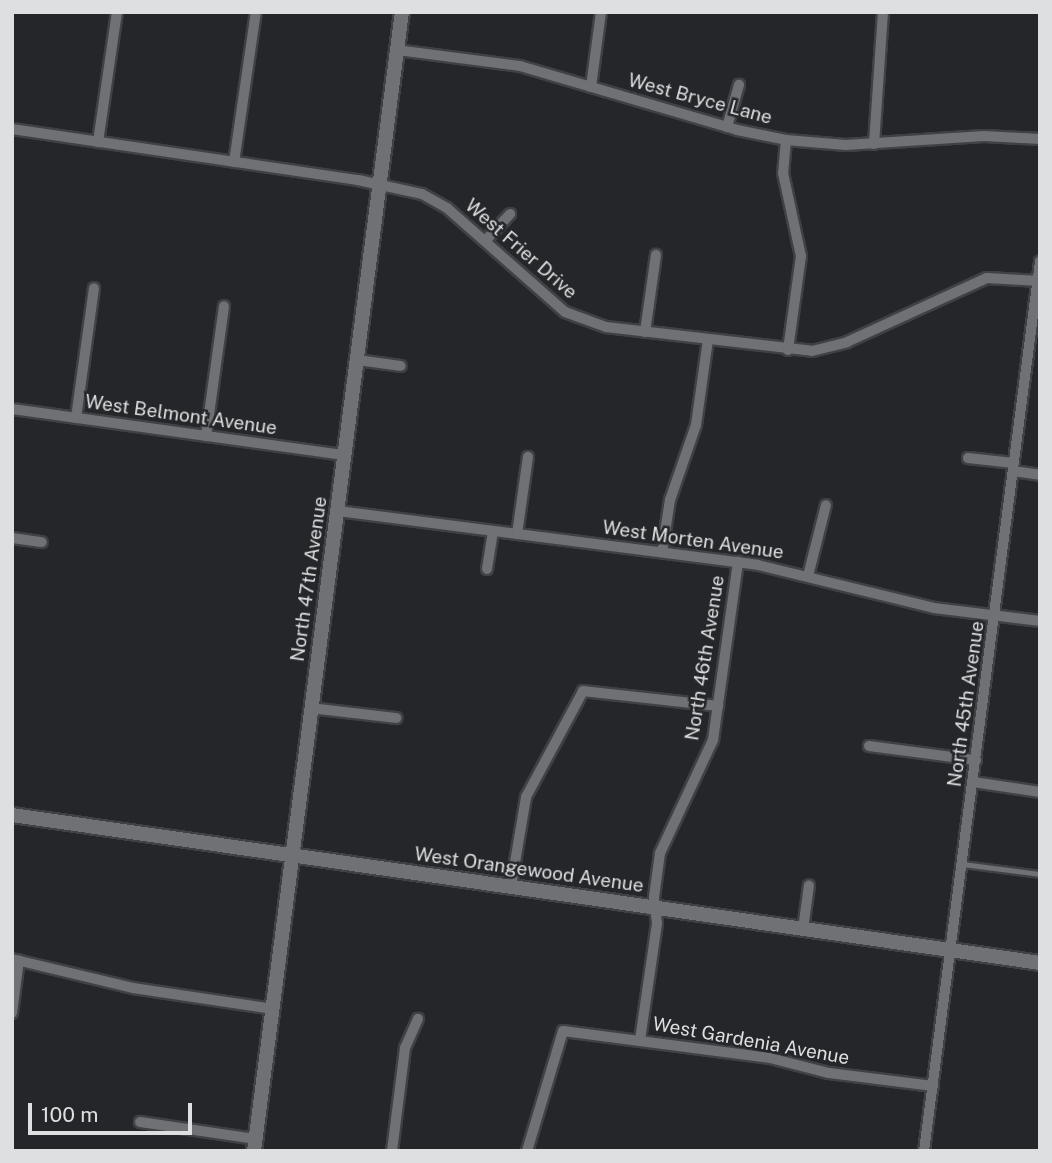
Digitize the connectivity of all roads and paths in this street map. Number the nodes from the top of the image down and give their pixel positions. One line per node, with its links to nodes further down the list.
1 (117, 12): 13 (street)
2 (256, 12): 15 (street)
3 (402, 12): 6 (street, North 47th Avenue)
4 (601, 12): 8 (street)
5 (883, 12): 14 (street)
6 (397, 50): 8 (street, West Bryce Lane); 16 (street, North 47th Avenue)
7 (739, 85): 9 (street)
8 (591, 87): 9 (street, West Bryce Lane)
9 (727, 127): 12 (street, West Bryce Lane)
10 (12, 130): 13 (street, West Frier Drive)
11 (1040, 139): 14 (street, West Bryce Lane)
12 (786, 140): 14 (street, West Bryce Lane); 26 (street)
13 (98, 142): 15 (street, West Frier Drive)
14 (874, 144)
15 (234, 162): 16 (street, West Frier Drive)
16 (380, 186): 18 (street, West Frier Drive); 27 (street, North 47th Avenue)
17 (510, 214): 18 (street)
18 (485, 241): 24 (street, West Frier Drive)
19 (656, 255): 24 (street)
20 (1040, 262): 21 (street, North 45th Avenue)
21 (1039, 281): 26 (street, West Frier Drive); 35 (street, North 45th Avenue)
22 (94, 288): 30 (street)
23 (224, 306): 31 (street)
24 (645, 332): 25 (street, West Frier Drive)
25 (708, 340): 26 (street, West Frier Drive); 43 (street)
26 (788, 351)
27 (357, 360): 28 (street); 32 (street, North 47th Avenue)
28 (401, 366)
29 (12, 409): 30 (street, West Belmont Avenue)
30 (76, 418): 31 (street, West Belmont Avenue)
31 (206, 436): 32 (street, West Belmont Avenue)
32 (345, 455): 38 (street, North 47th Avenue)
33 (528, 457): 40 (street)
34 (968, 458): 35 (street)
35 (1014, 467): 36 (street); 47 (street, North 45th Avenue)
36 (1040, 475)
37 (826, 505): 46 (street)
38 (338, 511): 39 (street, West Morten Avenue); 50 (street, North 47th Avenue)
39 (493, 531): 40 (street, West Morten Avenue); 45 (street)
40 (517, 534): 43 (street, West Morten Avenue)
41 (12, 538): 42 (street)
42 (42, 542)
43 (662, 552): 44 (street, West Morten Avenue)
44 (738, 562): 46 (street, West Morten Avenue); 49 (street, North 46th Avenue)
45 (487, 569)
46 (808, 576): 47 (street, West Morten Avenue)
47 (995, 615): 48 (street, West Morten Avenue); 53 (street, North 45th Avenue)
48 (1040, 621)
49 (718, 706): 61 (street); 62 (street, North 46th Avenue)
50 (311, 708): 51 (street); 57 (street, North 47th Avenue)
51 (396, 718)
52 (869, 746): 53 (street)
53 (976, 760): 54 (street, North 45th Avenue)
54 (973, 782): 55 (street); 58 (street, North 45th Avenue)
55 (1040, 792)
56 (12, 815): 57 (street, West Orangewood Avenue)
57 (292, 855): 61 (street, West Orangewood Avenue); 67 (street, North 47th Avenue)
58 (963, 864): 59 (lane); 64 (street, North 45th Avenue)
59 (1040, 874)
60 (809, 885): 63 (street)
61 (510, 886): 62 (street, West Orangewood Avenue)
62 (656, 908): 63 (street, West Orangewood Avenue); 70 (street, North 46th Avenue)
63 (803, 929): 64 (street, West Orangewood Avenue)
64 (953, 950): 66 (street, West Orangewood Avenue); 71 (street, North 45th Avenue)
65 (16, 959): 67 (street); 68 (street)
66 (1040, 962)
67 (273, 1009): 73 (street, North 47th Avenue)
68 (12, 1013)
69 (418, 1019): 74 (street)
70 (640, 1040): 71 (street, West Gardenia Avenue); 75 (street, West Gardenia Avenue)
71 (933, 1086): 76 (street, North 45th Avenue)
72 (140, 1122): 73 (street)
73 (255, 1145)
74 (391, 1151)
75 (527, 1151)
76 (924, 1151)

